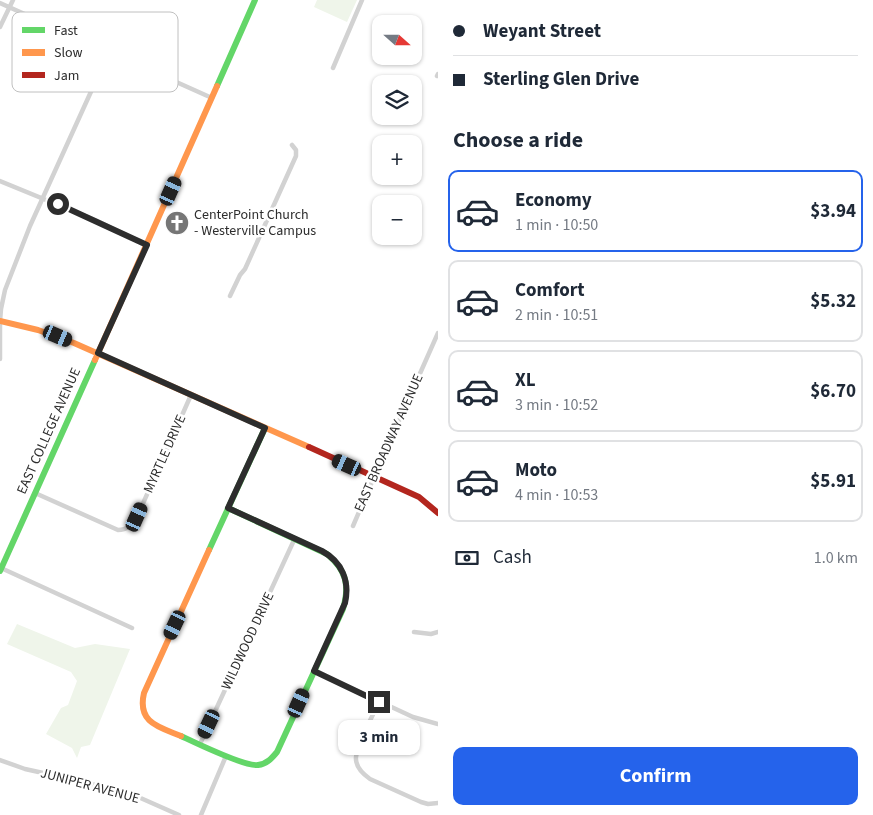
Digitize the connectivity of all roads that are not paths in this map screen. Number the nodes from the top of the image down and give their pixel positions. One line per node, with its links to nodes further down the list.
1 (13, 0): 5 (street)
2 (255, 0): 11 (street, EAST COLLEGE AVENUE)
3 (362, 0): 8 (street)
4 (0, 3): 5 (street)
5 (10, 7): 6 (street); 7 (street)
6 (21, 12)
7 (0, 27)
8 (333, 68)
9 (178, 83): 11 (street)
10 (91, 92): 14 (street)
11 (212, 98): 15 (street, EAST COLLEGE AVENUE)
12 (292, 145): 16 (street)
13 (0, 180): 14 (street)
14 (43, 198): 15 (street); 17 (street)
15 (147, 245): 19 (street, EAST COLLEGE AVENUE)
16 (230, 296)
17 (0, 321): 19 (street); 20 (street)
18 (438, 333): 23 (street, EAST BROADWAY AVENUE)
19 (98, 353): 21 (street); 24 (street, EAST COLLEGE AVENUE)
20 (0, 359)
21 (191, 395): 22 (street); 24 (street, MYRTLE DRIVE)
22 (265, 428): 23 (street); 25 (street)
23 (374, 477): 26 (street); 27 (street, EAST BROADWAY AVENUE)
24 (36, 493): 29 (street, EAST COLLEGE AVENUE)
25 (228, 508): 28 (street); 36 (street)
26 (438, 513)
27 (353, 526)
28 (295, 538): 33 (street); 36 (street, WILDWOOD DRIVE)
29 (1, 570): 30 (street)
30 (132, 628)
31 (414, 632): 32 (street)
32 (438, 632)
33 (314, 671): 34 (street); 37 (street)
34 (379, 702): 35 (street); 39 (street)
35 (438, 724)
36 (200, 744): 37 (street)
37 (226, 756): 41 (street)
38 (0, 760): 40 (street, JUNIPER AVENUE)
39 (438, 803)
40 (179, 815)
41 (201, 815)

